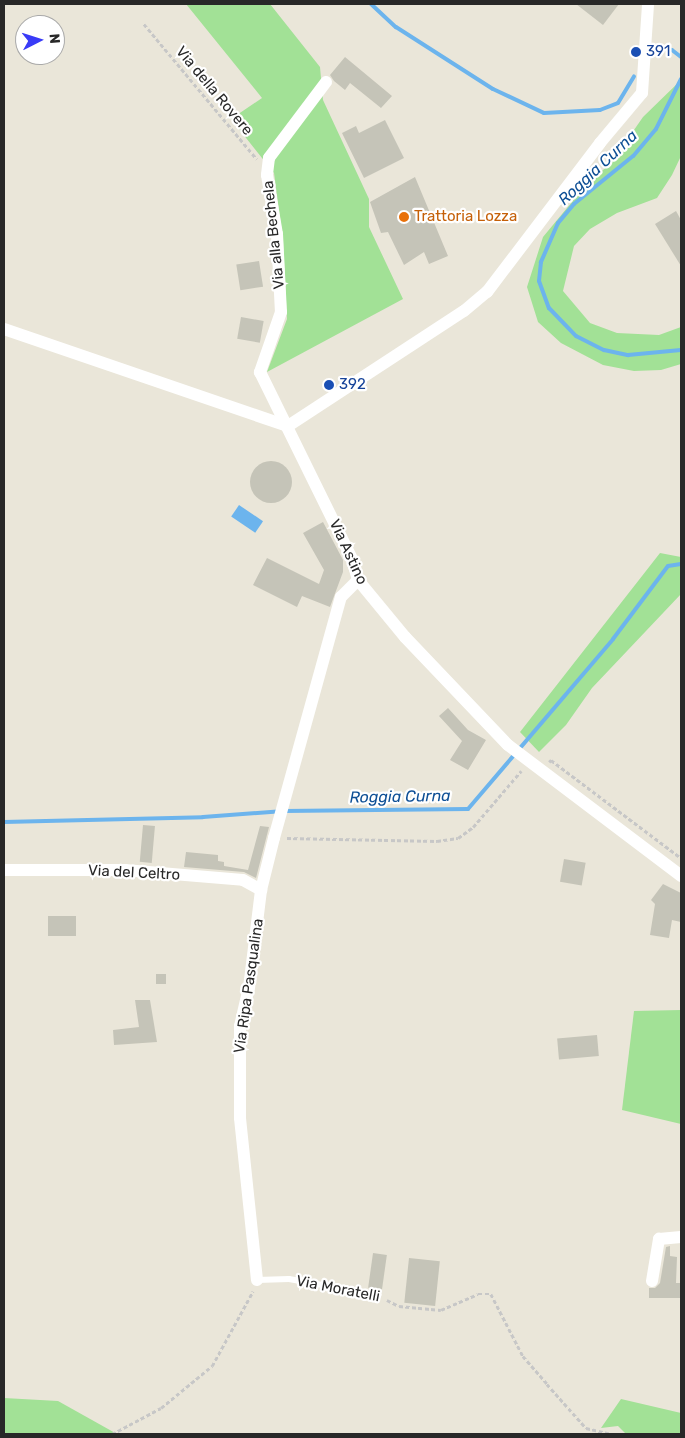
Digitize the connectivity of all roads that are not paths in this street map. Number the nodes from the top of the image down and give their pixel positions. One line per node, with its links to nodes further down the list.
1 (648, 4): 4 (street)
2 (326, 82): 4 (street, Via alla Bechela)
3 (4, 329): 4 (street)
4 (288, 426): 5 (street, Via Astino)
5 (358, 580): 7 (street, Via Astino); 8 (street, Via Ripa Pasqualina)
6 (4, 870): 8 (street, Via del Celtro)
7 (681, 876)
8 (261, 890): 10 (street, Via Ripa Pasqualina)
9 (681, 1237): 11 (street)
10 (257, 1280): 12 (lane, Via Moratelli)
11 (652, 1281)
12 (379, 1296)

